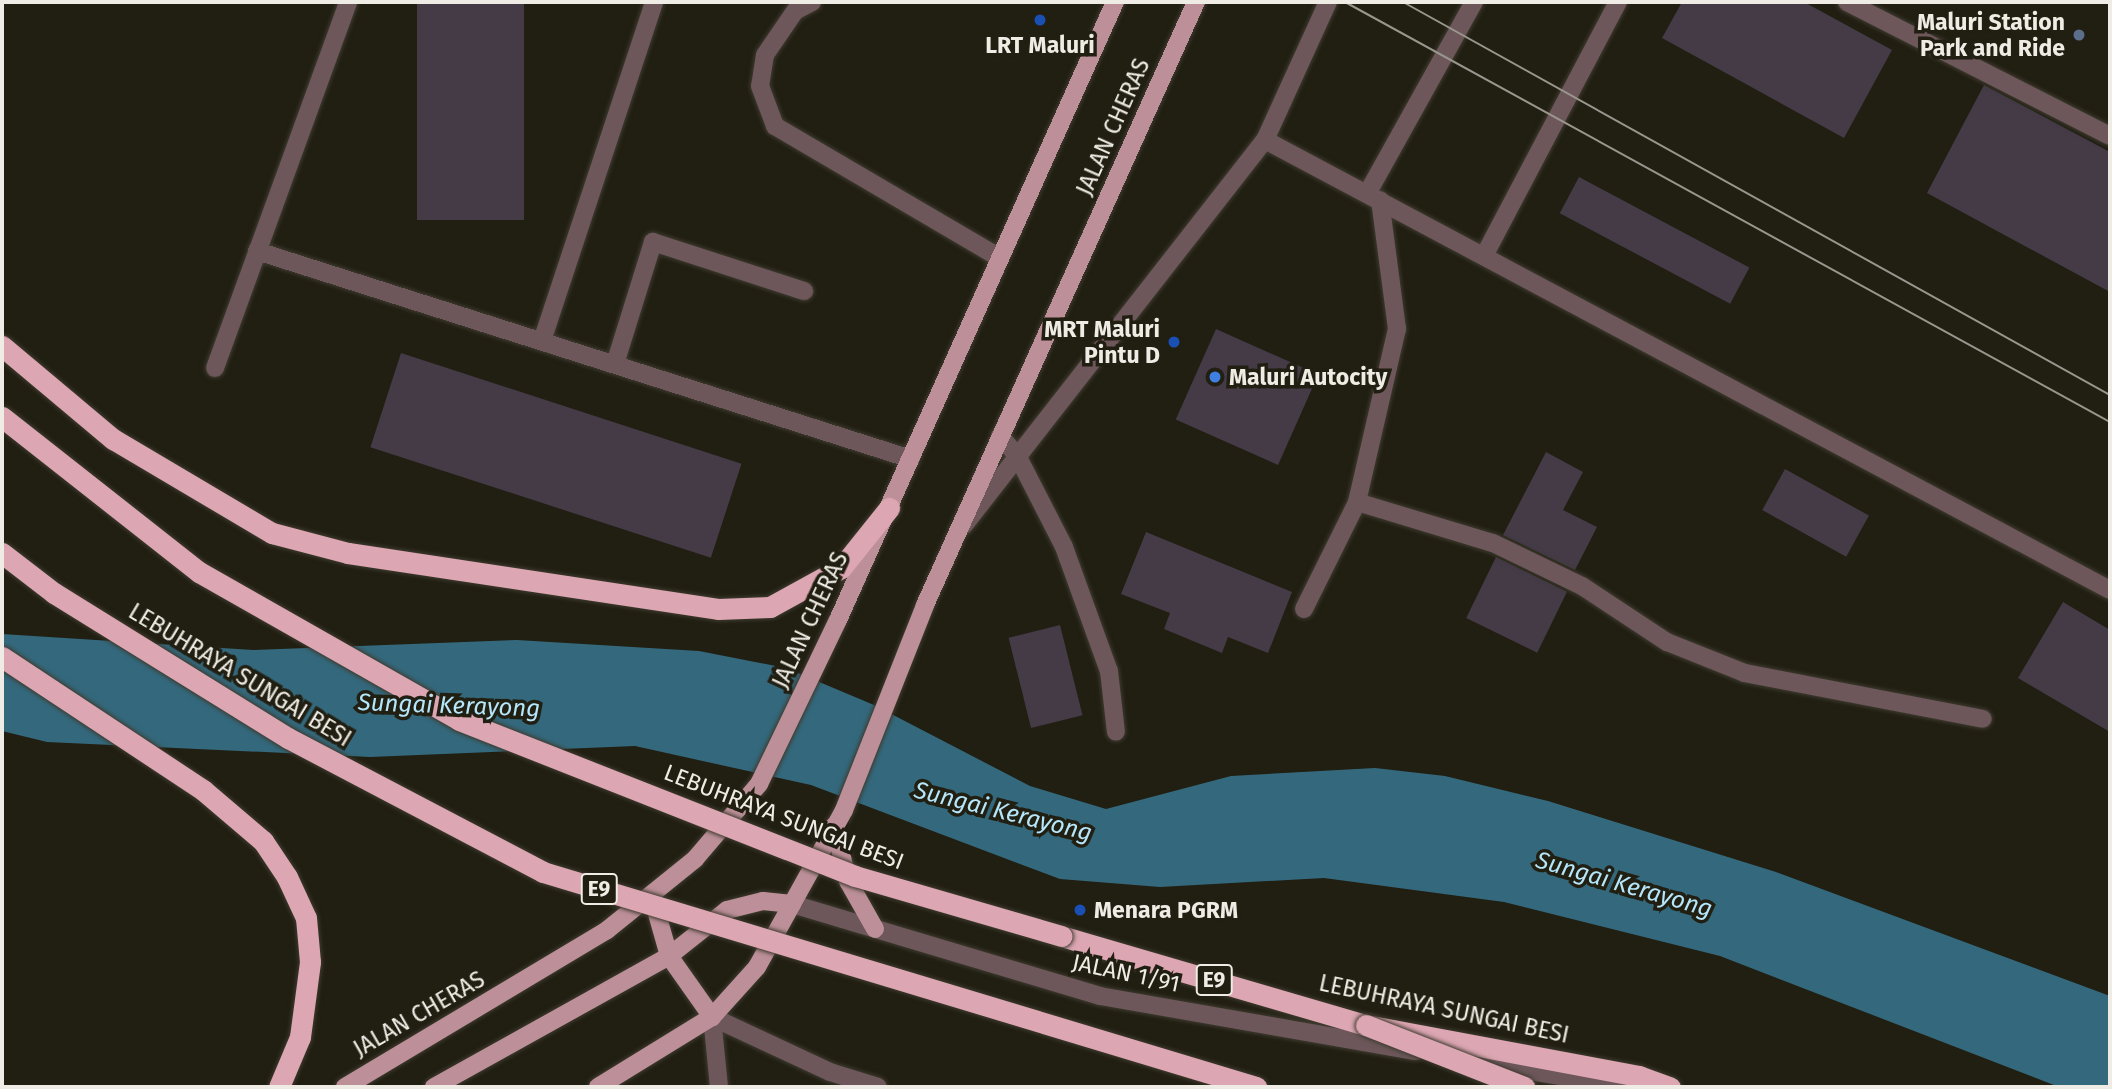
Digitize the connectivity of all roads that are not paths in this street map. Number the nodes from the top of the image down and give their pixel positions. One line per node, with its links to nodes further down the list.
1 (348, 2): 13 (street)
2 (654, 2): 17 (street)
3 (812, 2): 15 (street)
4 (1115, 2): 15 (main road, JALAN CHERAS)
5 (1196, 2): 22 (main road, JALAN CHERAS)
6 (1328, 2): 11 (street)
7 (1474, 2): 12 (street)
8 (1618, 2): 14 (street)
9 (1847, 2): 10 (street)
10 (2110, 136)
11 (1265, 140): 12 (street); 23 (street)
12 (1374, 197): 14 (street); 25 (street)
13 (257, 251): 17 (street); 20 (street)
14 (1483, 256): 29 (street)
15 (1000, 258): 24 (main road, JALAN CHERAS)
16 (804, 291): 19 (street)
17 (542, 341): 19 (street)
18 (2, 346): 26 (highway)
19 (615, 365): 24 (street)
20 (215, 368)
21 (2, 417): 40 (highway, LEBUHRAYA SUNGAI BESI / E9, bridge)
22 (1000, 436): 23 (street); 27 (main road, JALAN CHERAS)
23 (1018, 457): 27 (street); 33 (street)
24 (911, 459): 26 (main road, JALAN CHERAS)
25 (1357, 502): 30 (street); 32 (street)
26 (888, 508): 35 (main road, JALAN CHERAS)
27 (955, 537): 34 (main road, JALAN CHERAS)
28 (2, 553): 47 (highway, LEBUHRAYA SUNGAI BESI / E9, bridge)
29 (2110, 590)
30 (1304, 609)
31 (2, 657): 41 (highway)
32 (1983, 719)
33 (1116, 732)
34 (834, 826): 36 (main road, JALAN CHERAS); 37 (main road)
35 (652, 896): 38 (main road); 42 (main road, JALAN CHERAS)
36 (792, 904): 37 (street, JALAN 1/91); 38 (main road); 39 (main road, JALAN CHERAS)
37 (875, 929): 49 (street, JALAN 1/91)
38 (669, 956): 39 (main road); 43 (main road)
39 (712, 1017): 44 (main road, JALAN CHERAS); 45 (street); 46 (street)
40 (1366, 1024): 48 (highway, E9, bridge); 50 (highway, LEBUHRAYA SUNGAI BESI / E9, bridge)
41 (279, 1087)
42 (345, 1087)
43 (434, 1087)
44 (598, 1087)
45 (719, 1087)
46 (878, 1087)
47 (1256, 1087)
48 (1524, 1087)
49 (1623, 1087)
50 (1670, 1087)

